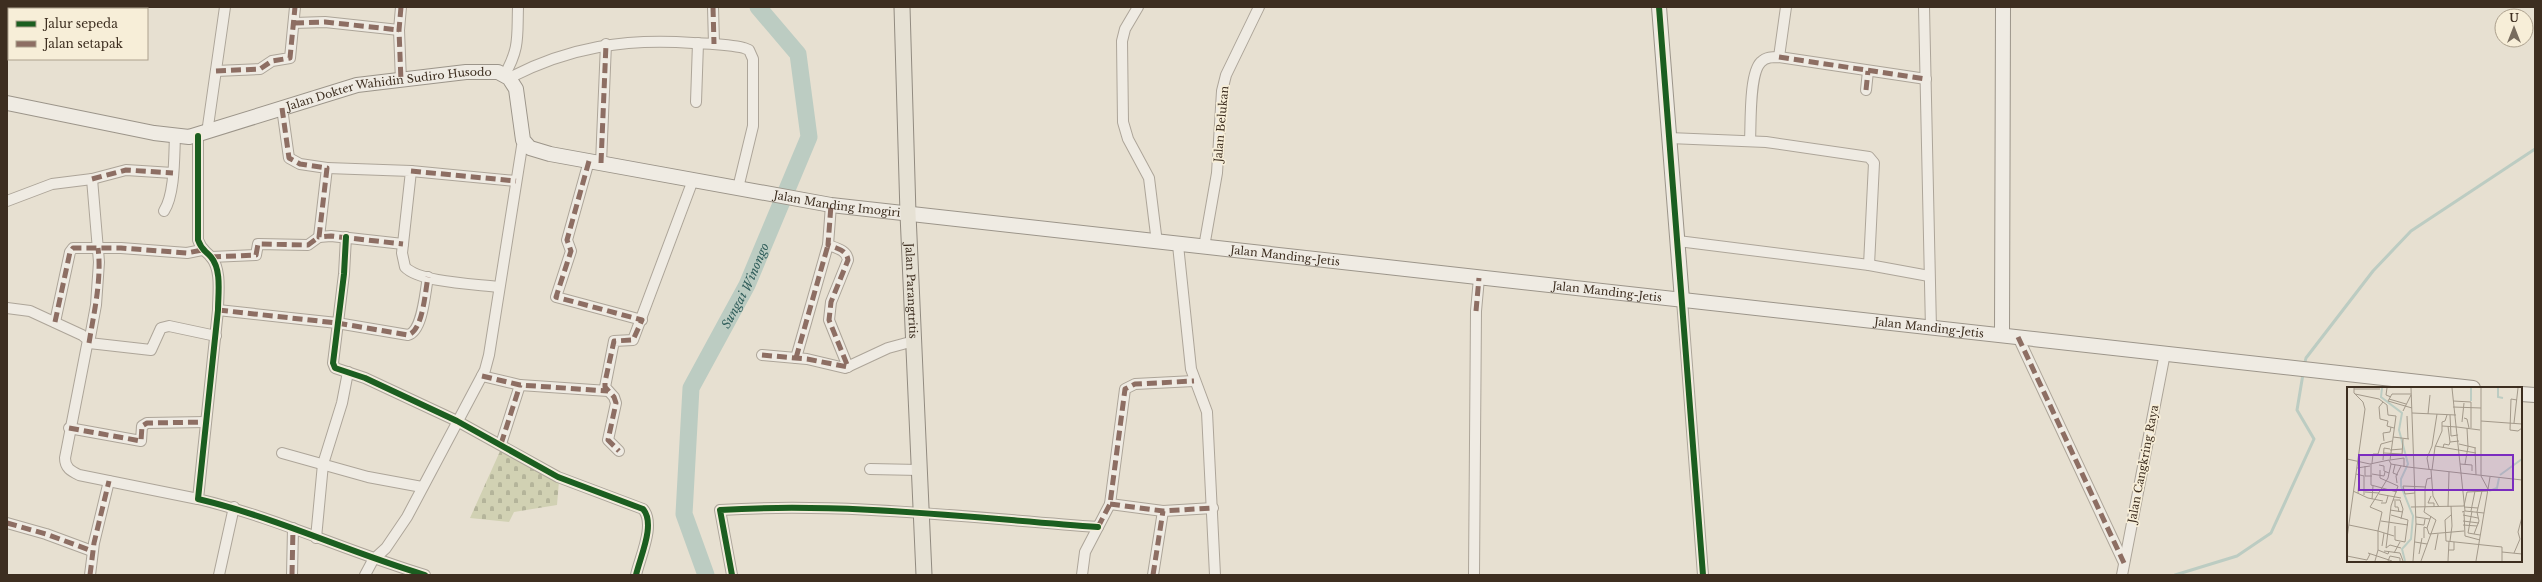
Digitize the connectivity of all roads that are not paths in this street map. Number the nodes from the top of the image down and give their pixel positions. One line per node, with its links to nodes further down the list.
1 (225, 7): 19 (street)
2 (295, 7): 13 (street)
3 (401, 7): 14 (street)
4 (518, 7): 21 (street)
5 (713, 7): 17 (street)
6 (902, 7): 44 (main road, Jalan Parangtritis)
7 (1138, 7): 48 (street)
8 (1259, 7): 52 (street, Jalan Belukan)
9 (1659, 7): 30 (main road)
10 (1786, 7): 18 (street)
11 (1924, 7): 22 (street)
12 (2003, 7): 68 (main road)
13 (294, 23): 14 (street); 19 (street)
14 (399, 30): 23 (street)
15 (698, 43): 16 (street); 17 (street); 25 (street)
16 (606, 44): 21 (street); 33 (street)
17 (714, 44): 40 (street)
18 (1778, 58): 20 (street); 32 (street)
19 (216, 71): 28 (street)
20 (1868, 71): 22 (street); 24 (street)
21 (507, 77): 23 (main road, Jalan Dokter Wahidin Sudiro Husodo); 31 (main road, Jalan Dokter Wahidin Sudiro Husodo)
22 (1926, 79): 57 (street)
23 (401, 81): 27 (main road, Jalan Dokter Wahidin Sudiro Husodo)
24 (1866, 90)
25 (696, 102)
26 (7, 103): 29 (main road, Jalan Dokter Wahidin Sudiro Husodo)
27 (282, 108): 28 (main road, Jalan Dokter Wahidin Sudiro Husodo); 34 (street)
28 (202, 134): 29 (main road, Jalan Dokter Wahidin Sudiro Husodo); 54 (street)
29 (174, 136): 36 (street)
30 (1669, 138): 32 (street); 47 (main road)
31 (523, 140): 33 (main road); 39 (street)
32 (1750, 141): 56 (street)
33 (595, 162): 38 (main road); 64 (street)
34 (327, 168): 35 (street); 45 (street)
35 (411, 171): 39 (street); 49 (street)
36 (173, 173): 37 (street); 43 (street)
37 (92, 179): 41 (street); 53 (street)
38 (693, 180): 40 (main road); 64 (street)
39 (516, 181): 60 (street)
40 (738, 188): 42 (main road, Jalan Manding Imogiri)
41 (7, 201)
42 (831, 205): 44 (main road, Jalan Manding Imogiri); 50 (street)
43 (164, 211)
44 (908, 214): 48 (main road, Jalan Manding-Jetis); 71 (main road, Jalan Parangtritis)
45 (319, 238): 46 (street); 55 (street)
46 (346, 238): 49 (street); 66 (street)
47 (1678, 241): 56 (street); 61 (main road)
48 (1157, 243): 51 (main road, Jalan Manding-Jetis)
49 (403, 244): 58 (street)
50 (828, 245): 75 (street); 76 (street)
51 (1178, 245): 52 (main road, Jalan Manding-Jetis); 79 (street)
52 (1204, 247): 59 (main road, Jalan Manding-Jetis)
53 (98, 248): 54 (street); 65 (street); 72 (street)
54 (202, 250): 55 (street)
55 (211, 257): 63 (street)
56 (1869, 265): 57 (street)
57 (1929, 276): 67 (street)
58 (428, 277): 60 (street); 66 (street)
59 (1479, 278): 61 (main road, Jalan Manding-Jetis); 120 (street)
60 (499, 287): 78 (street)
61 (1682, 300): 67 (main road, Jalan Manding-Jetis); 121 (street)
62 (7, 308): 65 (street)
63 (218, 310): 66 (street); 69 (street)
64 (642, 320): 82 (street)
65 (55, 322): 72 (street)
66 (337, 323): 77 (street)
67 (1931, 329): 68 (main road, Jalan Manding-Jetis)
68 (2002, 335): 70 (main road, Jalan Manding-Jetis)
69 (216, 336): 72 (street); 86 (street)
70 (2018, 337): 73 (main road, Jalan Manding-Jetis); 108 (street)
71 (914, 341): 76 (street); 93 (main road, Jalan Parangtritis)
72 (88, 343): 87 (street)
73 (2165, 353): 81 (main road, Jalan Manding-Jetis); 108 (street, Jalan Cangkring Raya)
74 (762, 355): 75 (street)
75 (796, 358): 76 (street)
76 (848, 367)
77 (348, 372): 85 (street); 91 (street)
78 (482, 376): 80 (street); 85 (street)
79 (1194, 381): 97 (street); 99 (street)
80 (520, 385): 82 (street); 88 (street)
81 (2465, 387)
82 (608, 391): 89 (street)
83 (2522, 394): 84 (main road)
84 (2535, 395)
85 (457, 420): 88 (street); 95 (street)
86 (206, 422): 87 (street); 96 (street)
87 (69, 428): 94 (street)
88 (501, 444): 114 (street)
89 (619, 451)
90 (282, 453): 91 (street)
91 (323, 464): 95 (street); 105 (street)
92 (870, 469): 93 (street)
93 (919, 470): 101 (main road, Jalan Parangtritis)
94 (109, 481): 96 (street); 106 (street)
95 (422, 487): 107 (street)
96 (198, 499): 98 (street)
97 (1110, 504): 100 (street); 103 (street)
98 (234, 507): 104 (street); 110 (street)
99 (1213, 508): 100 (street); 119 (street)
100 (1163, 511): 118 (street)
101 (920, 514): 103 (street); 115 (street); 116 (main road, Jalan Parangtritis)
102 (7, 522): 106 (street)
103 (1098, 527): 117 (street)
104 (292, 528): 105 (street); 111 (street)
105 (316, 538): 107 (street)
106 (92, 551): 109 (street)
107 (373, 560): 112 (street); 113 (street)
108 (2124, 563): 122 (street, Jalan Cangkring Raya)
109 (90, 575)
110 (220, 575)
111 (292, 575)
112 (365, 575)
113 (425, 575)
114 (636, 575)
115 (732, 575)
116 (924, 575)
117 (1082, 575)
118 (1153, 575)
119 (1216, 575)
120 (1474, 575)
121 (1704, 575)
122 (2122, 575)

